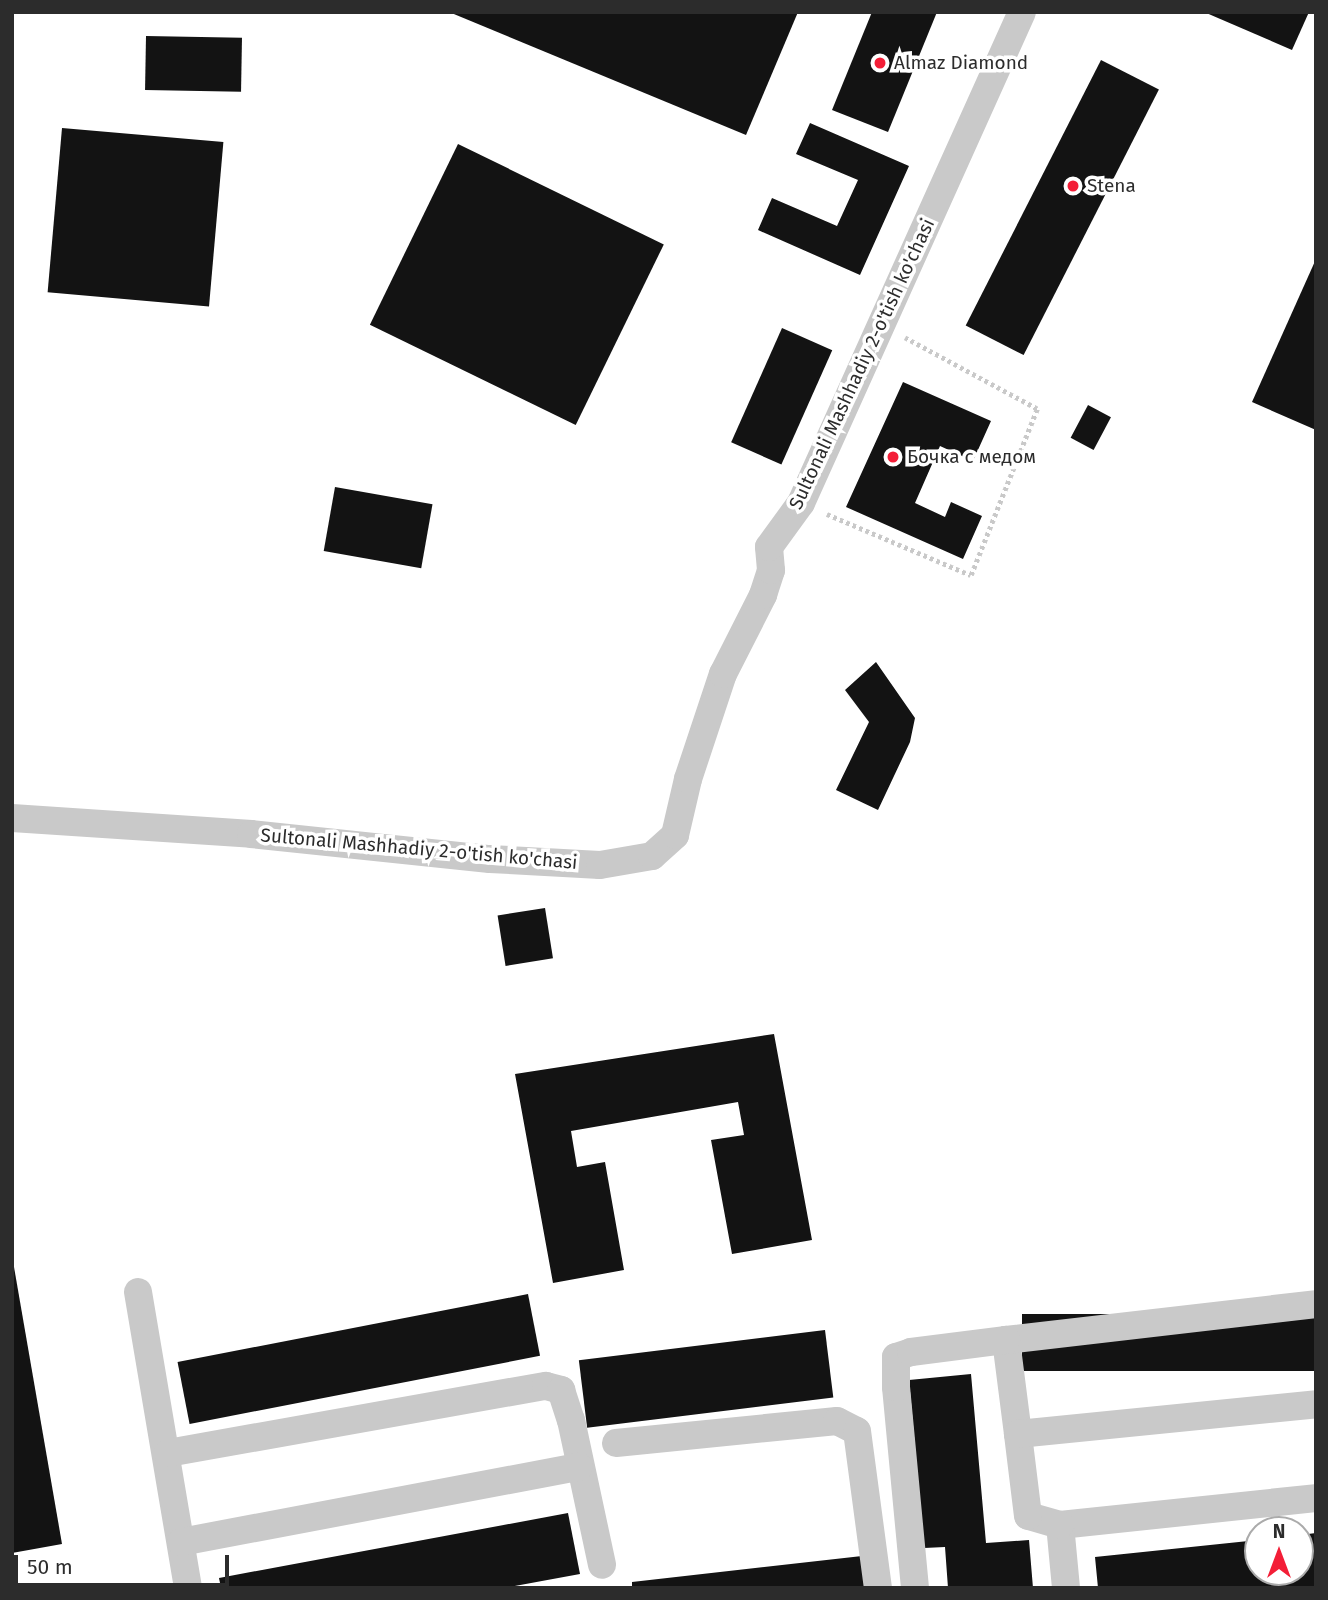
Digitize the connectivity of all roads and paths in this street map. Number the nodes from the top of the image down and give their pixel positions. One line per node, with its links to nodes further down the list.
1 (1022, 12): 2 (lane, Sultonali Mashhadiy 2-o'tish ko'chasi)
2 (883, 327): 3 (lane, Sultonali Mashhadiy 2-o'tish ko'chasi); 3 (path)
3 (801, 503): 4 (lane, Sultonali Mashhadiy 2-o'tish ko'chasi)
4 (12, 818)
5 (138, 1292): 11 (lane)
6 (1316, 1304): 7 (lane)
7 (1006, 1340): 9 (lane); 19 (lane)
8 (1316, 1405): 9 (lane)
9 (1018, 1434): 14 (lane)
10 (616, 1443): 18 (lane)
11 (168, 1452): 12 (lane); 15 (lane)
12 (579, 1467): 15 (lane); 16 (lane)
13 (1316, 1498): 14 (lane)
14 (1060, 1525): 20 (lane)
15 (181, 1542): 17 (lane)
16 (602, 1565)
17 (188, 1588)
18 (878, 1588)
19 (915, 1588)
20 (1066, 1588)

